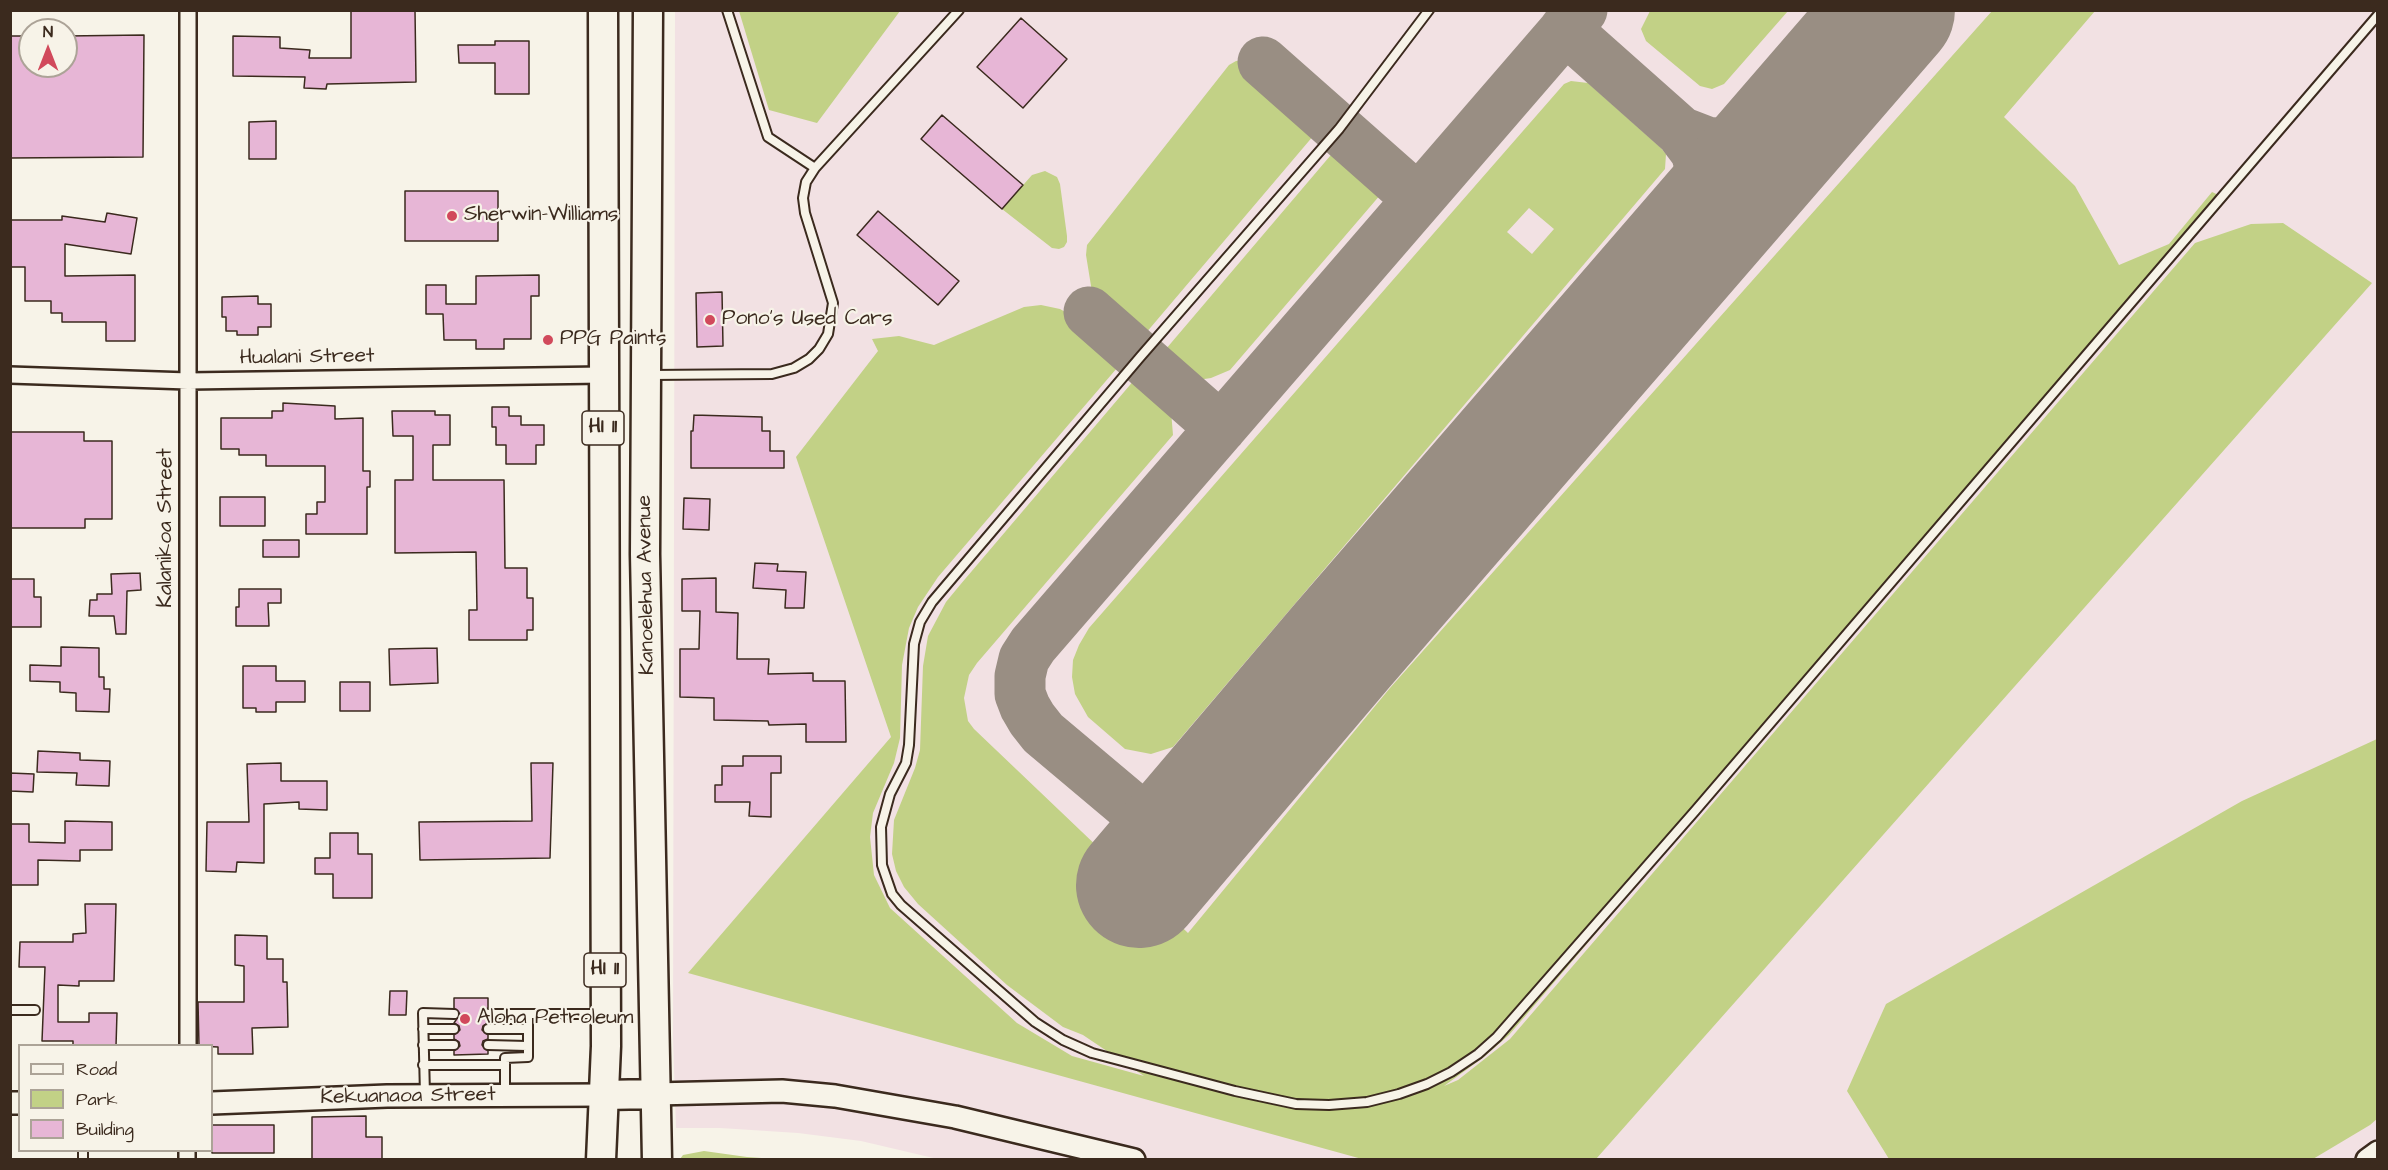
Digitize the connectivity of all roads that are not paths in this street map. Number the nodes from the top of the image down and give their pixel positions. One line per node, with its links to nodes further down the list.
1 (188, 10): 12 (street, Kalanikoa Street)
2 (603, 10): 10 (highway, Kanoelehua Avenue / HI 11)
3 (648, 10): 11 (highway, Kanoelehua Avenue / HI 11)
4 (727, 10): 8 (lane)
5 (959, 10): 8 (lane)
6 (1429, 10): 7 (lane)
7 (2378, 15)
8 (815, 168): 11 (lane)
9 (10, 375): 12 (street, Hualani Street)
10 (603, 375): 12 (street, Hualani Street); 18 (highway, Kanoelehua Avenue / HI 11)
11 (646, 375): 30 (highway, Kanoelehua Avenue / HI 11)
12 (188, 381): 23 (street, Kalanikoa Street)
13 (10, 1010): 14 (lane)
14 (35, 1010)
15 (454, 1014): 19 (lane)
16 (488, 1014): 17 (lane)
17 (528, 1014): 18 (lane); 22 (lane)
18 (606, 1014): 31 (highway, Kanoelehua Avenue / HI 11)
19 (423, 1029): 20 (lane); 24 (lane)
20 (454, 1029)
21 (488, 1029): 22 (lane)
22 (528, 1029): 27 (lane)
23 (188, 1044)
24 (423, 1045): 25 (lane); 28 (lane)
25 (454, 1045)
26 (488, 1045): 27 (lane)
27 (527, 1046): 29 (lane)
28 (423, 1065): 29 (lane); 33 (lane)
29 (505, 1065): 32 (lane)
30 (655, 1094): 31 (highway); 37 (highway, Kanoelehua Avenue / HI 11); 38 (street)
31 (604, 1095): 32 (street, Kekuanaoa Street); 36 (highway, Kanoelehua Avenue / HI 11)
32 (505, 1096): 33 (street, Kekuanaoa Street)
33 (425, 1097): 34 (street, Kekuanaoa Street)
34 (213, 1103)
35 (2378, 1152): 39 (street)
36 (601, 1160)
37 (657, 1160)
38 (1134, 1160)
39 (2367, 1160)

